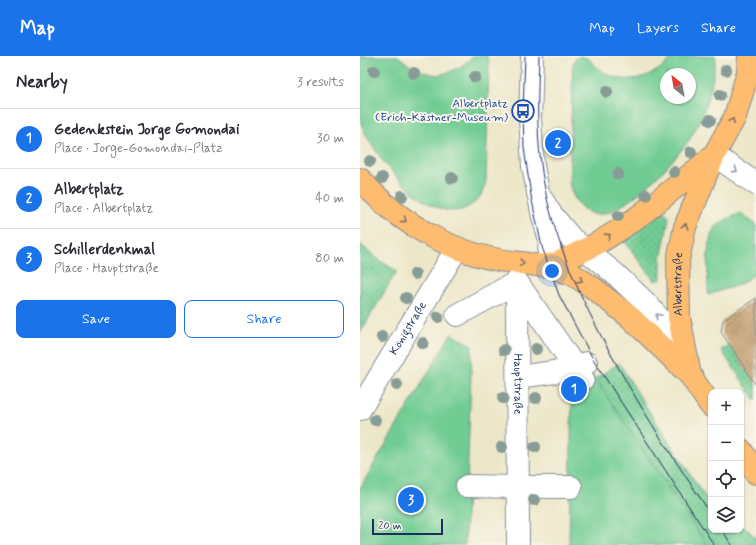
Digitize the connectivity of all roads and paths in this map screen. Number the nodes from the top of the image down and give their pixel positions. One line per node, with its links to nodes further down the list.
1 (532, 56): 6 (street)
2 (749, 56): 3 (main road, Albertstraße, one-way to 2)
3 (714, 155): 5 (street, one-way to 5); 8 (main road, one-way to 3); 12 (main road, Albertstraße, one-way to 3)
4 (360, 179): 7 (main road, Albertstraße, one-way to 7)
5 (756, 184)
6 (538, 193): 8 (street); 9 (street)
7 (457, 248): 9 (main road, Albertstraße, one-way to 9); 16 (street, Königstraße)
8 (585, 250): 9 (main road); 12 (street, one-way to 8)
9 (548, 266): 13 (main road, Albertstraße, one-way to 13)
10 (517, 282): 11 (street); 14 (street, Hauptstraße); 14 (street)
11 (457, 315)
12 (684, 346): 13 (main road, Albertstraße)
13 (690, 375): 15 (main road, Albertstraße)
14 (518, 377): 20 (street, Hauptstraße)
15 (708, 402)
16 (360, 409)
17 (744, 454): 18 (main road)
18 (756, 472)
19 (467, 486): 20 (street)
20 (519, 487): 21 (street); 22 (street, Hauptstraße)
21 (571, 487)
22 (518, 545)

